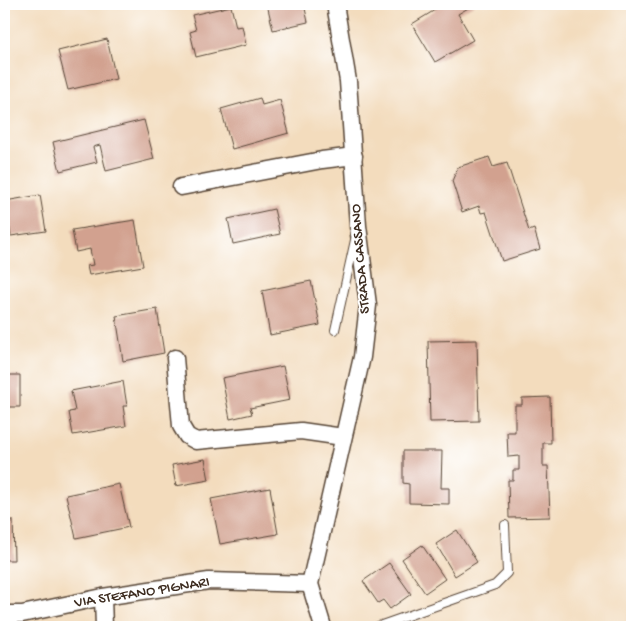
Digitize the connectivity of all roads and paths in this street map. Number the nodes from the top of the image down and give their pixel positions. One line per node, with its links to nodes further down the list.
1 (335, 4): 2 (street, STRADA CASSANO)
2 (354, 156): 3 (street); 4 (street, STRADA CASSANO)
3 (181, 187)
4 (358, 226): 5 (lane); 7 (street, STRADA CASSANO)
5 (335, 330)
6 (175, 358): 7 (street)
7 (343, 437): 9 (street, STRADA CASSANO)
8 (505, 525): 14 (lane)
9 (310, 584): 10 (street, VIA STEFANO PIGNARI); 13 (street, STRADA CASSANO)
10 (103, 597): 11 (street, VIA STEFANO PIGNARI); 12 (street)
11 (4, 614)
12 (104, 627)
13 (323, 627)
14 (376, 627)

